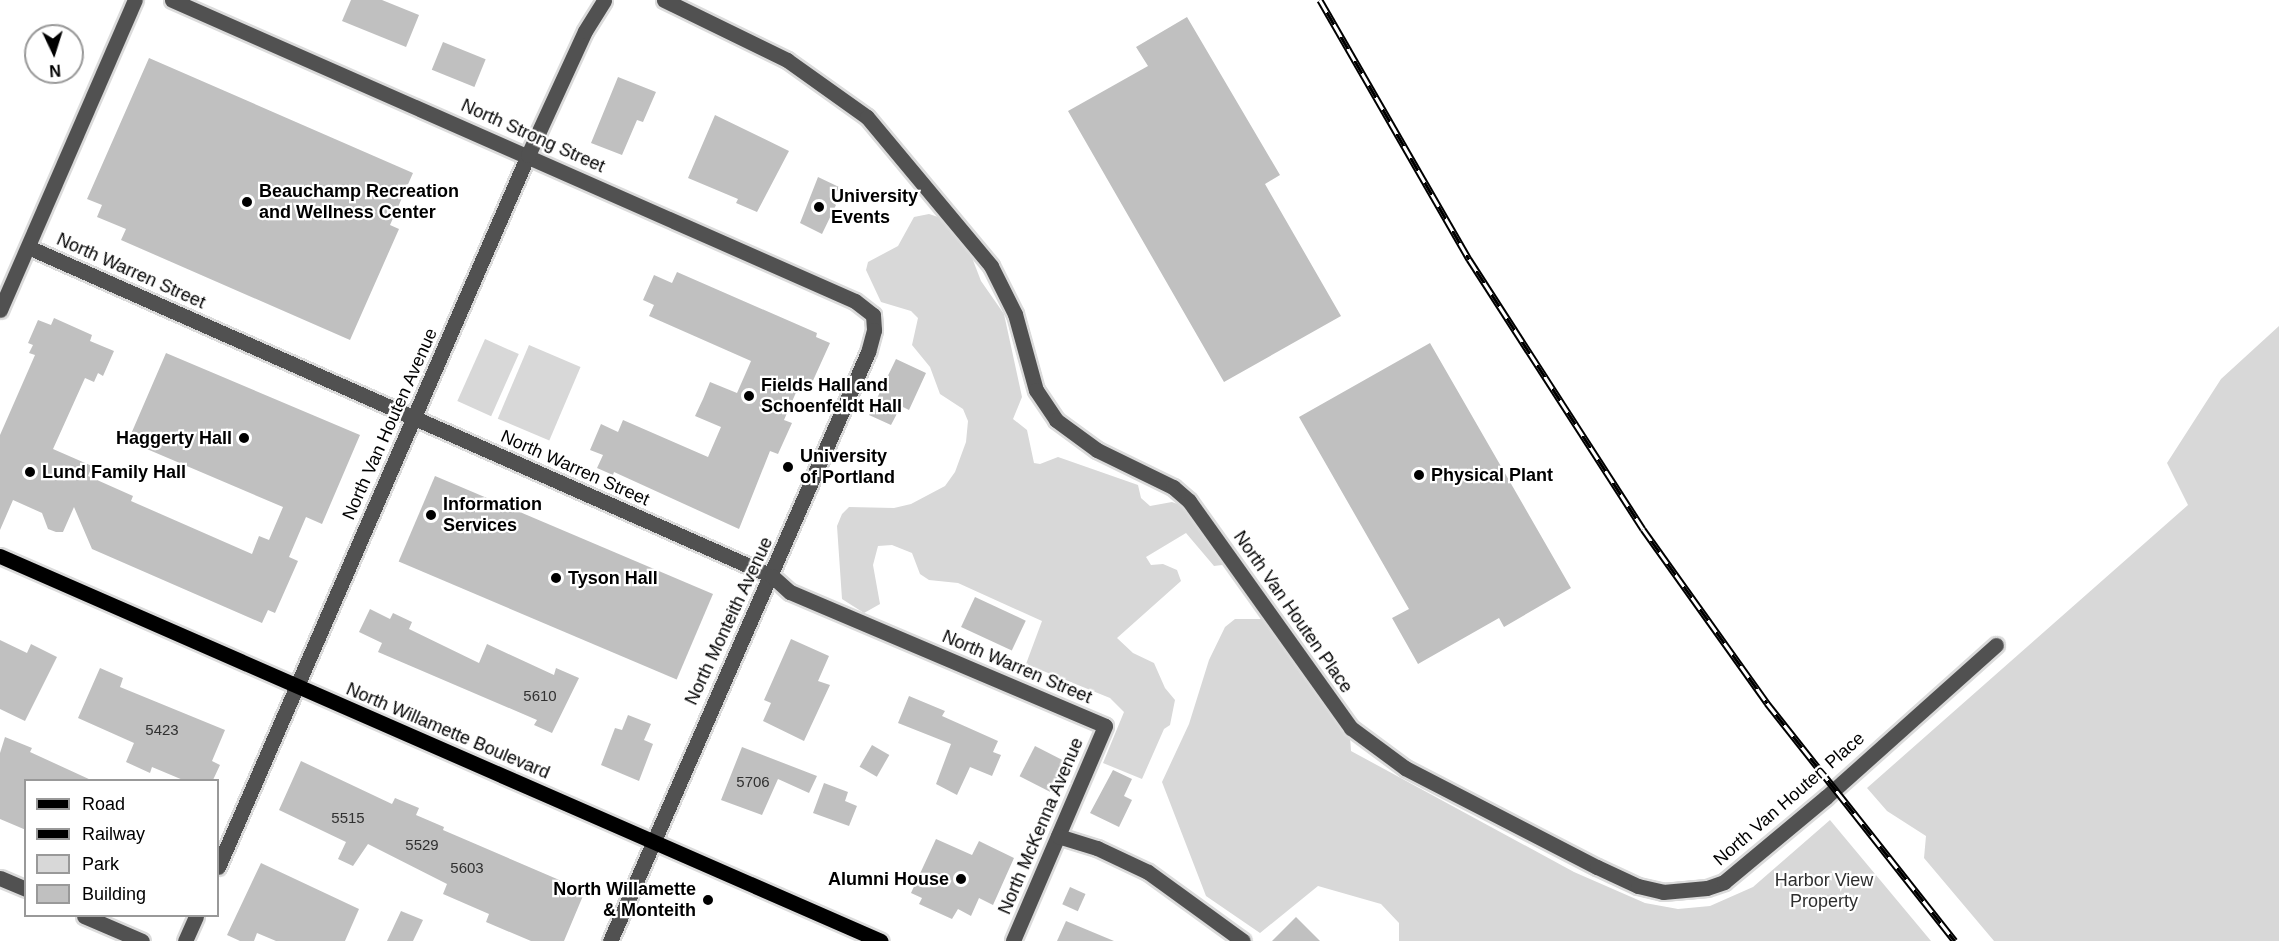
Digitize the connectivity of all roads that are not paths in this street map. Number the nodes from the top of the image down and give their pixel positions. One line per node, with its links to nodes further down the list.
1 (135, 0): 6 (street)
2 (172, 0): 5 (street, North Strong Street)
3 (604, 0): 5 (street, North Van Houten Avenue)
4 (664, 0): 12 (street, North Van Houten Place)
5 (528, 155): 8 (street, North Strong Street); 9 (street, North Van Houten Avenue)
6 (28, 247): 7 (street); 9 (street, North Warren Street)
7 (0, 310)
8 (873, 315): 11 (street, North Monteith Avenue)
9 (414, 418): 11 (street, North Warren Street); 13 (street, North Van Houten Avenue)
10 (0, 556): 13 (main road, North Willamette Boulevard)
11 (772, 576): 14 (street, North Warren Street); 16 (street, North Monteith Avenue)
12 (1996, 645)
13 (297, 686): 16 (main road, North Willamette Boulevard); 17 (street, North Van Houten Avenue)
14 (1105, 726): 15 (street, North McKenna Avenue)
15 (1058, 836): 26 (street, North McKenna Avenue); 27 (street)
16 (653, 841): 24 (street, North Monteith Avenue); 25 (main road, North Willamette Boulevard)
17 (219, 865)
18 (0, 878): 19 (street)
19 (24, 888)
20 (88, 917): 22 (street)
21 (195, 917): 23 (street)
22 (142, 941)
23 (185, 941)
24 (610, 941)
25 (882, 941)
26 (1013, 941)
27 (1243, 941)

